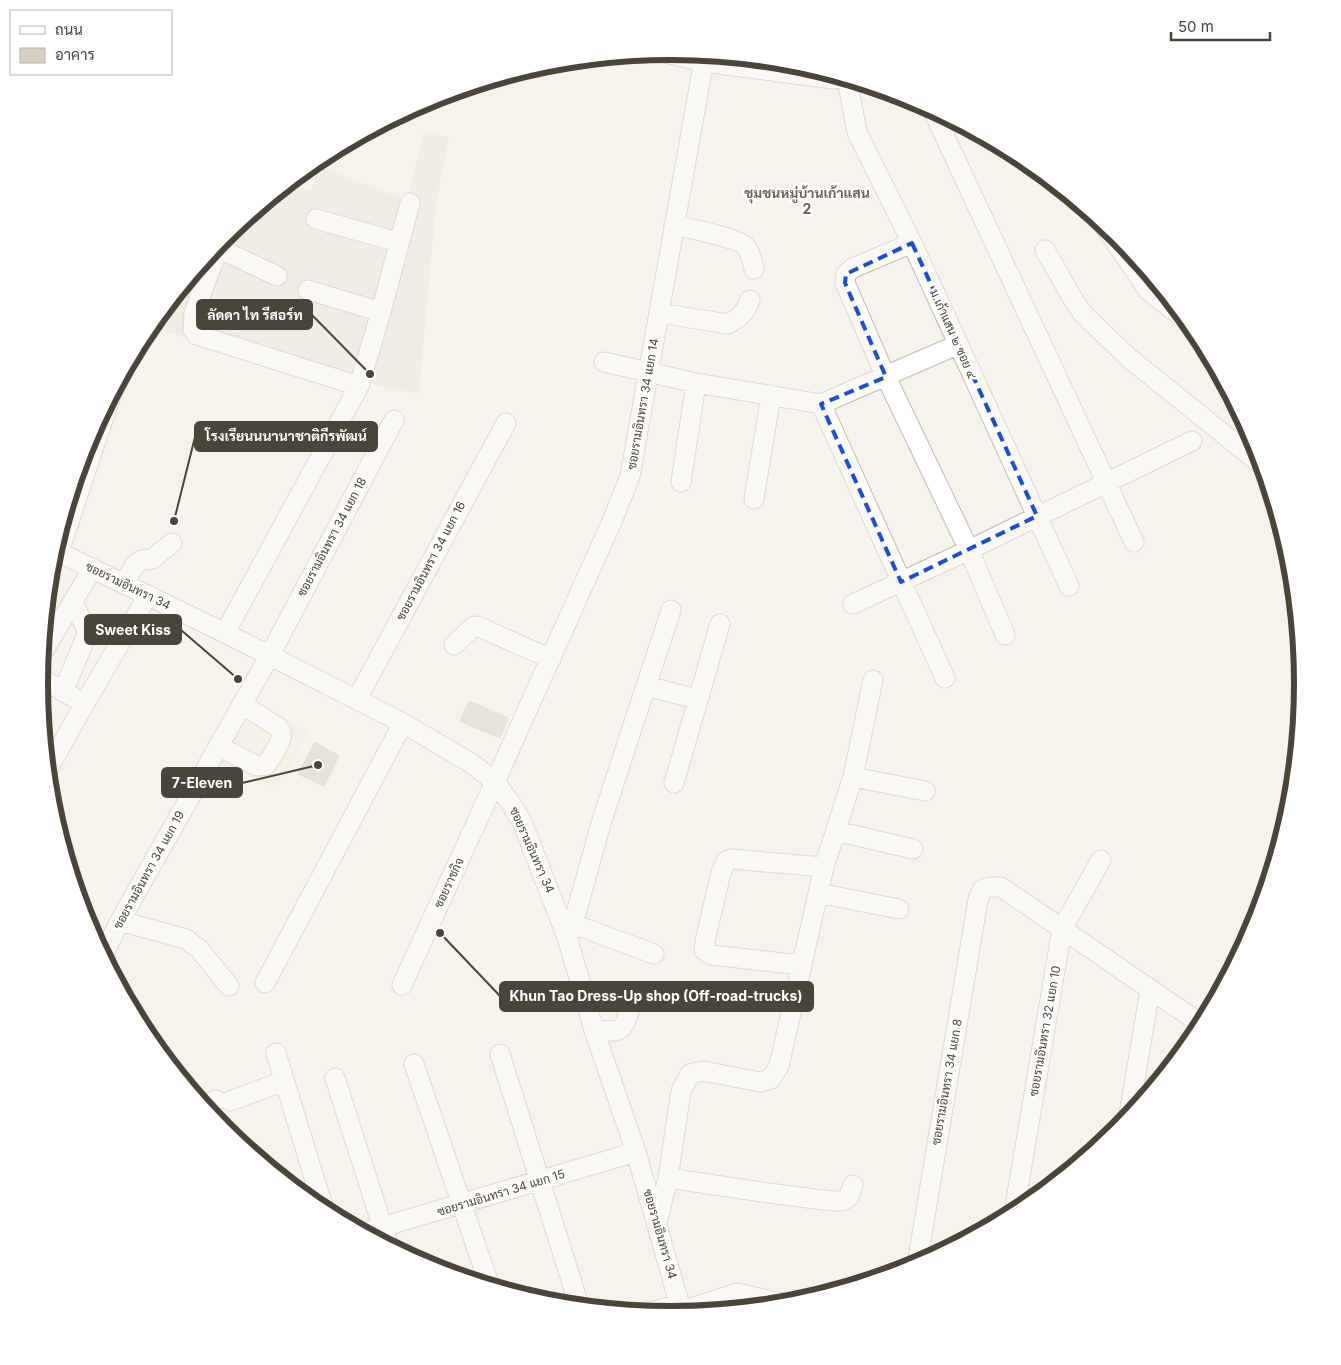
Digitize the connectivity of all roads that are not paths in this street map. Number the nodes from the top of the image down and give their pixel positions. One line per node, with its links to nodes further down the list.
1 (703, 61): 6 (street, ซอยรามอินทรา 34 แยก 14)
2 (848, 86): 8 (street, ม.เก้าแสน ๒ ซอย ๔)
3 (937, 120): 33 (street)
4 (410, 203): 7 (street)
5 (316, 218): 7 (street)
6 (674, 225): 13 (street); 19 (street, ซอยรามอินทรา 34 แยก 14)
7 (398, 242): 18 (street)
8 (912, 243): 20 (street, ม.เก้าแสน ๒ ซอย ๔); 23 (street)
9 (226, 246): 14 (street)
10 (1045, 250): 31 (street)
11 (214, 259): 25 (street)
12 (1127, 259): 17 (street)
13 (754, 269)
14 (277, 276)
15 (308, 290): 18 (street)
16 (750, 300): 19 (street)
17 (1166, 304)
18 (381, 312): 25 (street)
19 (659, 313): 22 (street, ซอยรามอินทรา 34 แยก 14)
20 (957, 345): 23 (street); 35 (street, ม.เก้าแสน ๒ ซอย ๔)
21 (604, 362): 22 (street)
22 (648, 372): 24 (street); 54 (street, ซอยรามอินทรา 34 แยก 14)
23 (886, 377): 27 (street); 38 (street)
24 (696, 383): 26 (street); 32 (street)
25 (359, 386): 49 (street)
26 (771, 395): 27 (street); 34 (street)
27 (821, 404): 41 (street)
28 (394, 420): 53 (street, ซอยรามอินทรา 34 แยก 18)
29 (506, 423): 60 (street, ซอยรามอินทรา 34 แยก 16)
30 (1192, 440): 33 (street)
31 (1246, 445)
32 (681, 482)
33 (1106, 483): 35 (street); 36 (street)
34 (754, 499)
35 (1037, 516): 38 (street); 43 (street, ม.เก้าแสน ๒ ซอย ๔)
36 (1134, 542)
37 (172, 544): 42 (street)
38 (969, 550): 41 (street); 50 (street)
39 (61, 553): 40 (street, ซอยรามอินทรา 34)
40 (93, 568): 42 (street, ซอยรามอินทรา 34); 45 (street)
41 (901, 582): 46 (street); 55 (street)
42 (124, 584): 44 (street, ซอยรามอินทรา 34)
43 (1069, 586)
44 (148, 595): 49 (street, ซอยรามอินทรา 34); 62 (street)
45 (73, 603): 51 (street); 59 (street)
46 (853, 604)
47 (671, 610): 58 (street)
48 (720, 624): 61 (street)
49 (225, 632): 53 (street, ซอยรามอินทรา 34)
50 (1005, 635)
51 (49, 643)
52 (454, 645): 54 (street)
53 (270, 655): 60 (street, ซอยรามอินทรา 34); 63 (street, ซอยรามอินทรา 34 แยก 19)
54 (550, 659): 68 (street, ซอยรามอินทรา 34 แยก 14)
55 (945, 678)
56 (873, 680): 67 (street)
57 (48, 683): 59 (street)
58 (646, 686): 61 (street); 79 (street)
59 (63, 692): 62 (street)
60 (357, 699): 64 (street, ซอยรามอินทรา 34)
61 (697, 699): 69 (street)
62 (85, 703): 66 (street)
63 (242, 704): 65 (street, ซอยรามอินทรา 34 แยก 19); 65 (street)
64 (403, 723): 68 (street, ซอยรามอินทรา 34); 83 (street)
65 (218, 746): 77 (street, ซอยรามอินทรา 34 แยก 19)
66 (53, 761)
67 (853, 776): 70 (street); 71 (street)
68 (496, 782): 79 (street, ซอยรามอินทรา 34); 84 (street, ซอยราชกิจ)
69 (674, 783)
70 (925, 791)
71 (836, 831): 72 (street); 74 (street)
72 (913, 849)
73 (1101, 860): 78 (street, ซอยรามอินทรา 32 แยก 10)
74 (824, 867): 75 (street); 82 (street)
75 (818, 893): 76 (street); 82 (street)
76 (899, 909)
77 (120, 921): 80 (street, ซอยรามอินทรา 34 แยก 19); 85 (street)
78 (1062, 929): 86 (street); 102 (street, ซอยรามอินทรา 32 แยก 10); 107 (street, ซอยรามอินทรา 34 แยก 8)
79 (570, 930): 81 (street); 89 (street, ซอยรามอินทรา 34)
80 (107, 947)
81 (654, 954)
82 (802, 965): 98 (street)
83 (265, 983)
84 (402, 985)
85 (229, 986)
86 (1150, 990): 88 (street); 95 (street)
87 (646, 994): 89 (street)
88 (1195, 1020)
89 (594, 1030): 97 (street, ซอยรามอินทรา 34)
90 (276, 1053): 94 (street)
91 (500, 1054): 99 (street)
92 (414, 1064): 103 (street)
93 (335, 1078): 105 (street)
94 (284, 1081): 96 (street); 101 (street)
95 (1132, 1100)
96 (217, 1102)
97 (636, 1152): 99 (street, ซอยรามอินทรา 34 แยก 15); 104 (street, ซอยรามอินทรา 34)
98 (668, 1178): 100 (street); 104 (street)
99 (541, 1181): 103 (street, ซอยรามอินทรา 34 แยก 15); 109 (street)
100 (853, 1186)
101 (320, 1198)
102 (1016, 1202)
103 (463, 1204): 106 (street, ซอยรามอินทรา 34 แยก 15); 108 (street)
104 (657, 1224): 112 (street, ซอยรามอินทรา 34)
105 (378, 1232)
106 (382, 1234)
107 (919, 1254)
108 (487, 1277)
109 (577, 1298)
110 (762, 1299): 111 (street)
111 (696, 1305)
112 (680, 1306)

